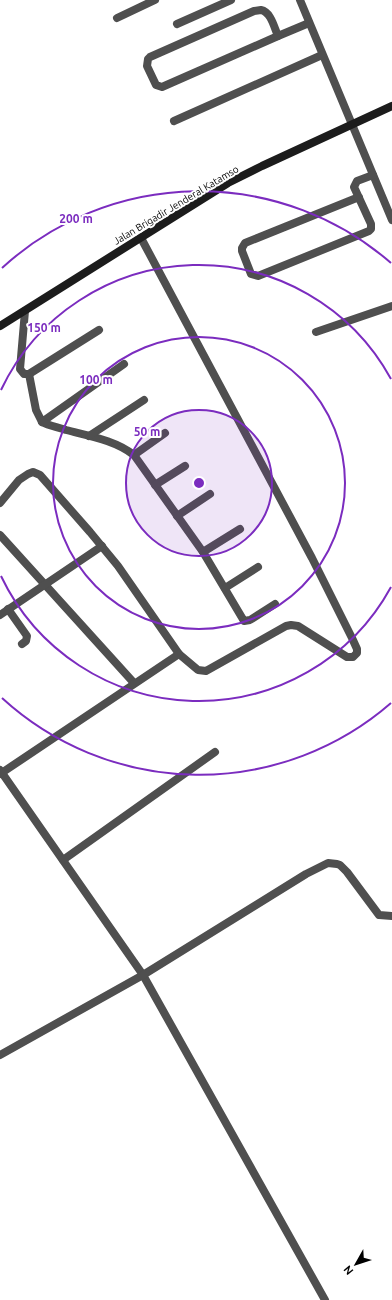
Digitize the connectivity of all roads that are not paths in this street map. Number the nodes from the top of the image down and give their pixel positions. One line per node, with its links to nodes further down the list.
1 (155, 0): 4 (street)
2 (231, 0): 6 (street)
3 (300, 0): 5 (street)
4 (117, 18)
5 (309, 23): 7 (street); 8 (street)
6 (177, 24)
7 (278, 36): 7 (street)
8 (322, 55): 10 (street); 11 (street)
9 (392, 106): 11 (main road, Jalan Brigadir Jenderal Katamso)
10 (174, 120)
11 (352, 126): 12 (street); 15 (main road, Jalan Brigadir Jenderal Katamso)
12 (373, 175): 13 (street); 14 (street)
13 (359, 197): 13 (street)
14 (392, 220)
15 (140, 238): 17 (main road, Jalan Brigadir Jenderal Katamso); 44 (street)
16 (392, 306): 20 (street)
17 (25, 311): 18 (main road, Jalan Brigadir Jenderal Katamso); 22 (street)
18 (0, 326)
19 (99, 330): 22 (street)
20 (316, 332)
21 (124, 364): 24 (street)
22 (29, 374): 24 (street)
23 (144, 400): 26 (street)
24 (42, 422): 26 (street)
25 (166, 433): 27 (street)
26 (89, 436): 27 (street)
27 (134, 455): 29 (street)
28 (185, 466): 29 (street)
29 (155, 485): 32 (street)
30 (210, 494): 32 (street)
31 (0, 503): 35 (street)
32 (177, 516): 36 (street)
33 (240, 529): 36 (street)
34 (0, 535): 38 (street)
35 (102, 546): 38 (street); 44 (street)
36 (203, 552): 39 (street)
37 (258, 567): 39 (street)
38 (45, 584): 41 (street); 45 (street)
39 (225, 588): 40 (street)
40 (275, 604)
41 (8, 609): 42 (street); 43 (street)
42 (0, 615)
43 (22, 644)
44 (179, 654): 45 (street)
45 (134, 683): 47 (street)
46 (215, 752): 48 (street)
47 (1, 772): 48 (street)
48 (63, 860): 50 (street)
49 (389, 914): 50 (street)
50 (143, 975): 51 (street); 52 (street)
51 (0, 1055)
52 (325, 1300)

